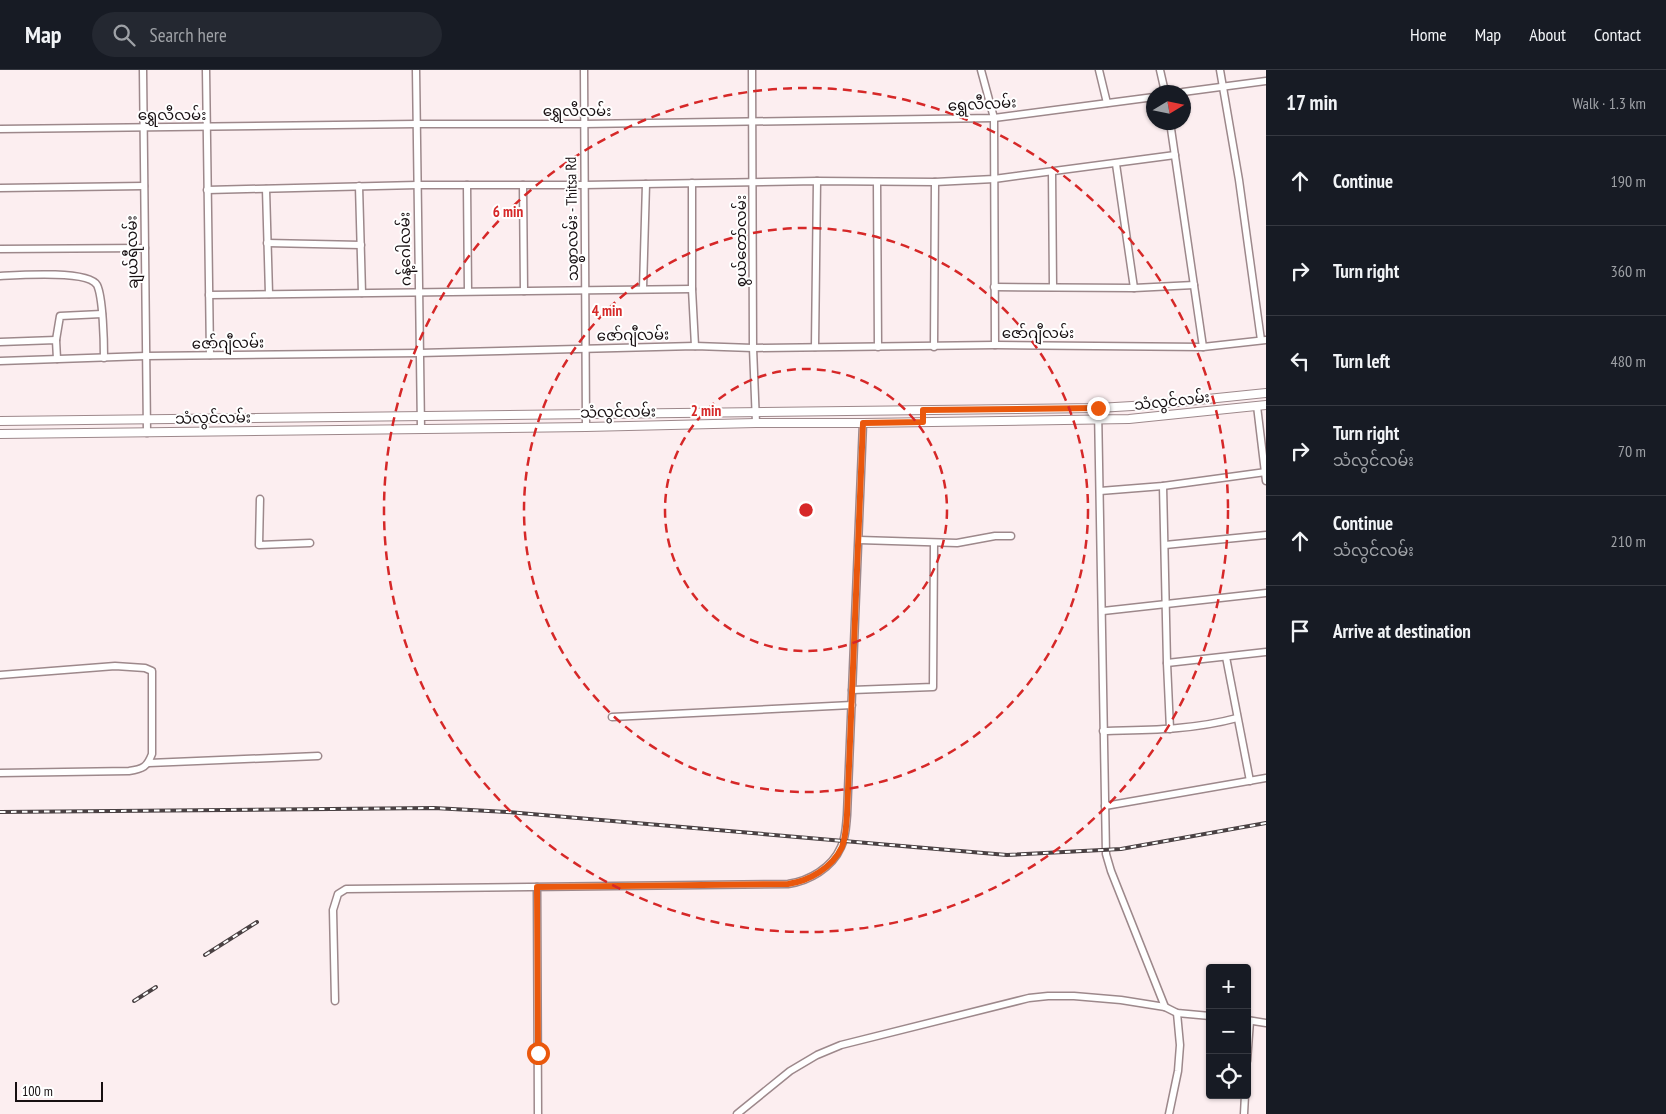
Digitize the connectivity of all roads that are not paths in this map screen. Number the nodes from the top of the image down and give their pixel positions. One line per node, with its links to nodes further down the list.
1 (143, 70): 20 (street, ချယ်ရီလမ်း)
2 (206, 70): 21 (street)
3 (416, 70): 18 (street, ဂန့်ဂေါလမ်း)
4 (584, 70): 19 (street, သစ္စာလမ်း - Thitsa Rd)
5 (752, 70): 17 (street, စွယ်တော်လမ်း)
6 (981, 70): 16 (street)
7 (1099, 70): 15 (street)
8 (1160, 70): 11 (street)
9 (1220, 70): 12 (street)
10 (1266, 81): 12 (street)
11 (1163, 85)
12 (1223, 86): 13 (street); 63 (street)
13 (1191, 91)
14 (1146, 98): 15 (street, ရွှေလီလမ်း)
15 (1107, 103): 16 (street, ရွှေလီလမ်း)
16 (994, 118): 17 (street, ရွှေလီလမ်း); 27 (street)
17 (753, 121): 19 (street, ရွှေလီလမ်း); 29 (street, စွယ်တော်လမ်း)
18 (416, 124): 19 (street, ရွှေလီလမ်း); 21 (street, ရွှေလီလမ်း); 34 (street, ဂန့်ဂေါလမ်း)
19 (584, 124): 37 (street, သစ္စာလမ်း - Thitsa Rd)
20 (143, 128): 21 (street, ရွှေလီလမ်း); 22 (street, ရွှေလီလမ်း); 38 (street, ချယ်ရီလမ်း)
21 (206, 128): 42 (street)
22 (0, 129)
23 (1171, 130): 24 (street)
24 (1175, 155): 25 (street); 48 (street)
25 (1116, 164): 26 (street); 51 (street)
26 (1052, 172): 27 (street); 50 (street)
27 (994, 179): 31 (street); 49 (street)
28 (816, 181): 29 (street); 30 (street); 68 (street)
29 (753, 182): 32 (street); 72 (street, စွယ်တော်လမ်း)
30 (877, 182): 31 (street); 69 (street)
31 (936, 182): 70 (street)
32 (692, 183): 33 (street); 53 (street)
33 (646, 184): 37 (street); 52 (street)
34 (417, 185): 35 (street); 39 (street); 56 (street, ဂန့်ဂေါလမ်း)
35 (467, 185): 36 (street); 57 (street)
36 (523, 185): 37 (street); 55 (street)
37 (584, 185): 54 (street, သစ္စာလမ်း - Thitsa Rd)
38 (144, 186): 40 (street); 45 (street, ချယ်ရီလမ်း)
39 (359, 186): 41 (street); 44 (street)
40 (0, 188)
41 (266, 189): 42 (street); 43 (street)
42 (207, 190): 60 (street)
43 (268, 243): 44 (street); 59 (street)
44 (361, 245): 58 (street)
45 (145, 248): 46 (street); 75 (street, ချယ်ရီလမ်း)
46 (0, 249)
47 (0, 276): 61 (street)
48 (1194, 285): 51 (street); 67 (street)
49 (994, 287): 50 (street); 66 (street)
50 (1053, 287): 51 (street)
51 (1134, 288)
52 (644, 289): 53 (street); 54 (street)
53 (692, 289): 65 (street)
54 (585, 290): 55 (street); 71 (street, သစ္စာလမ်း - Thitsa Rd)
55 (524, 291): 57 (street)
56 (418, 292): 57 (street); 58 (street); 73 (street, ဂန့်ဂေါလမ်း)
57 (468, 292)
58 (362, 293): 59 (street)
59 (269, 294): 60 (street)
60 (209, 295): 74 (street)
61 (102, 314): 62 (street); 76 (street)
62 (56, 340): 64 (street); 77 (street)
63 (1264, 340): 67 (street, ဇော်ဂျီလမ်း)
64 (0, 342)
65 (695, 346): 71 (street, ဇော်ဂျီလမ်း); 72 (street, ဇော်ဂျီလမ်း)
66 (995, 346): 67 (street, ဇော်ဂျီလမ်း); 70 (street, ဇော်ဂျီလမ်း)
67 (1203, 346)
68 (816, 347): 69 (street, ဇော်ဂျီလမ်း); 72 (street, ဇော်ဂျီလမ်း)
69 (878, 347): 70 (street, ဇော်ဂျီလမ်း)
70 (934, 347)
71 (586, 348): 73 (street, ဇော်ဂျီလမ်း); 85 (street, သစ္စာလမ်း - Thitsa Rd)
72 (753, 348): 84 (street, စွယ်တော်လမ်း)
73 (419, 353): 74 (street, ဇော်ဂျီလမ်း); 86 (street, ဂန့်ဂေါလမ်း)
74 (210, 355): 75 (street, ဇော်ဂျီလမ်း)
75 (146, 356): 76 (street, ဇော်ဂျီလမ်း); 88 (street, ချယ်ရီလမ်း)
76 (104, 358): 77 (street, ဇော်ဂျီလမ်း)
77 (57, 359): 78 (street, ဇော်ဂျီလမ်း)
78 (0, 361)
79 (1266, 393): 82 (main road, သံလွင်လမ်း)
80 (1266, 405): 81 (main road, သံလွင်လမ်း)
81 (1257, 406): 89 (main road, သံလွင်လမ်း); 99 (street)
82 (1098, 408): 83 (main road, သံလွင်လမ်း); 89 (street)
83 (923, 410): 84 (main road, သံလွင်လမ်း); 91 (main road)
84 (756, 412): 85 (main road, သံလွင်လမ်း); 92 (street, စွယ်တော်လမ်း)
85 (586, 415): 86 (main road, သံလွင်လမ်း); 94 (street, သစ္စာလမ်း - Thitsa Rd)
86 (421, 416): 87 (main road, သံလွင်လမ်း); 95 (street, ဂန့်ဂေါလမ်း)
87 (286, 418): 88 (main road, သံလွင်လမ်း); 96 (main road)
88 (147, 420): 90 (main road, သံလွင်လမ်း); 97 (street, ချယ်ရီလမ်း)
89 (1098, 420): 91 (main road, သံလွင်လမ်း); 102 (street)
90 (0, 421)
91 (923, 422): 93 (main road, သံလွင်လမ်း)
92 (756, 423): 93 (main road, သံလွင်လမ်း); 94 (main road, သံလွင်လမ်း)
93 (863, 423): 106 (street)
94 (586, 427): 95 (main road, သံလွင်လမ်း)
95 (420, 428): 96 (main road, သံလွင်လမ်း)
96 (285, 431): 97 (main road, သံလွင်လမ်း)
97 (147, 433): 98 (main road, သံလွင်လမ်း)
98 (0, 434)
99 (1266, 472): 100 (street); 101 (street)
100 (1266, 481)
101 (1163, 486): 102 (street); 109 (street)
102 (1100, 491): 112 (street)
103 (260, 499): 107 (street)
104 (1266, 535): 109 (street)
105 (1011, 536): 108 (street)
106 (859, 540): 108 (street); 117 (street)
107 (310, 543)
108 (934, 543): 117 (street)
109 (1165, 545): 111 (street)
110 (1266, 593): 111 (street)
111 (1166, 604): 112 (street); 115 (street)
112 (1103, 610): 122 (street)
113 (1266, 652): 114 (street)
114 (1226, 657): 115 (street); 120 (street)
115 (1167, 663): 121 (street)
116 (0, 675): 124 (street)
117 (852, 690): 118 (street)
118 (852, 705): 119 (street); 129 (street)
119 (612, 717)
120 (1237, 718): 121 (street); 127 (street)
121 (1170, 729): 122 (street)
122 (1103, 731): 128 (street)
123 (318, 756): 124 (street)
124 (149, 763): 125 (street)
125 (0, 773)
126 (1266, 778): 127 (street)
127 (1250, 781): 128 (street)
128 (1105, 806): 131 (street)
129 (537, 887): 130 (street); 137 (street)
130 (335, 1001)
131 (1165, 1007): 132 (street); 138 (street)
132 (1177, 1013): 133 (street); 139 (street)
133 (1206, 1016)
134 (1251, 1020): 135 (street)
135 (1266, 1023)
136 (1245, 1099): 140 (street)
137 (538, 1114)
138 (737, 1114)
139 (1168, 1114)
140 (1244, 1114)

